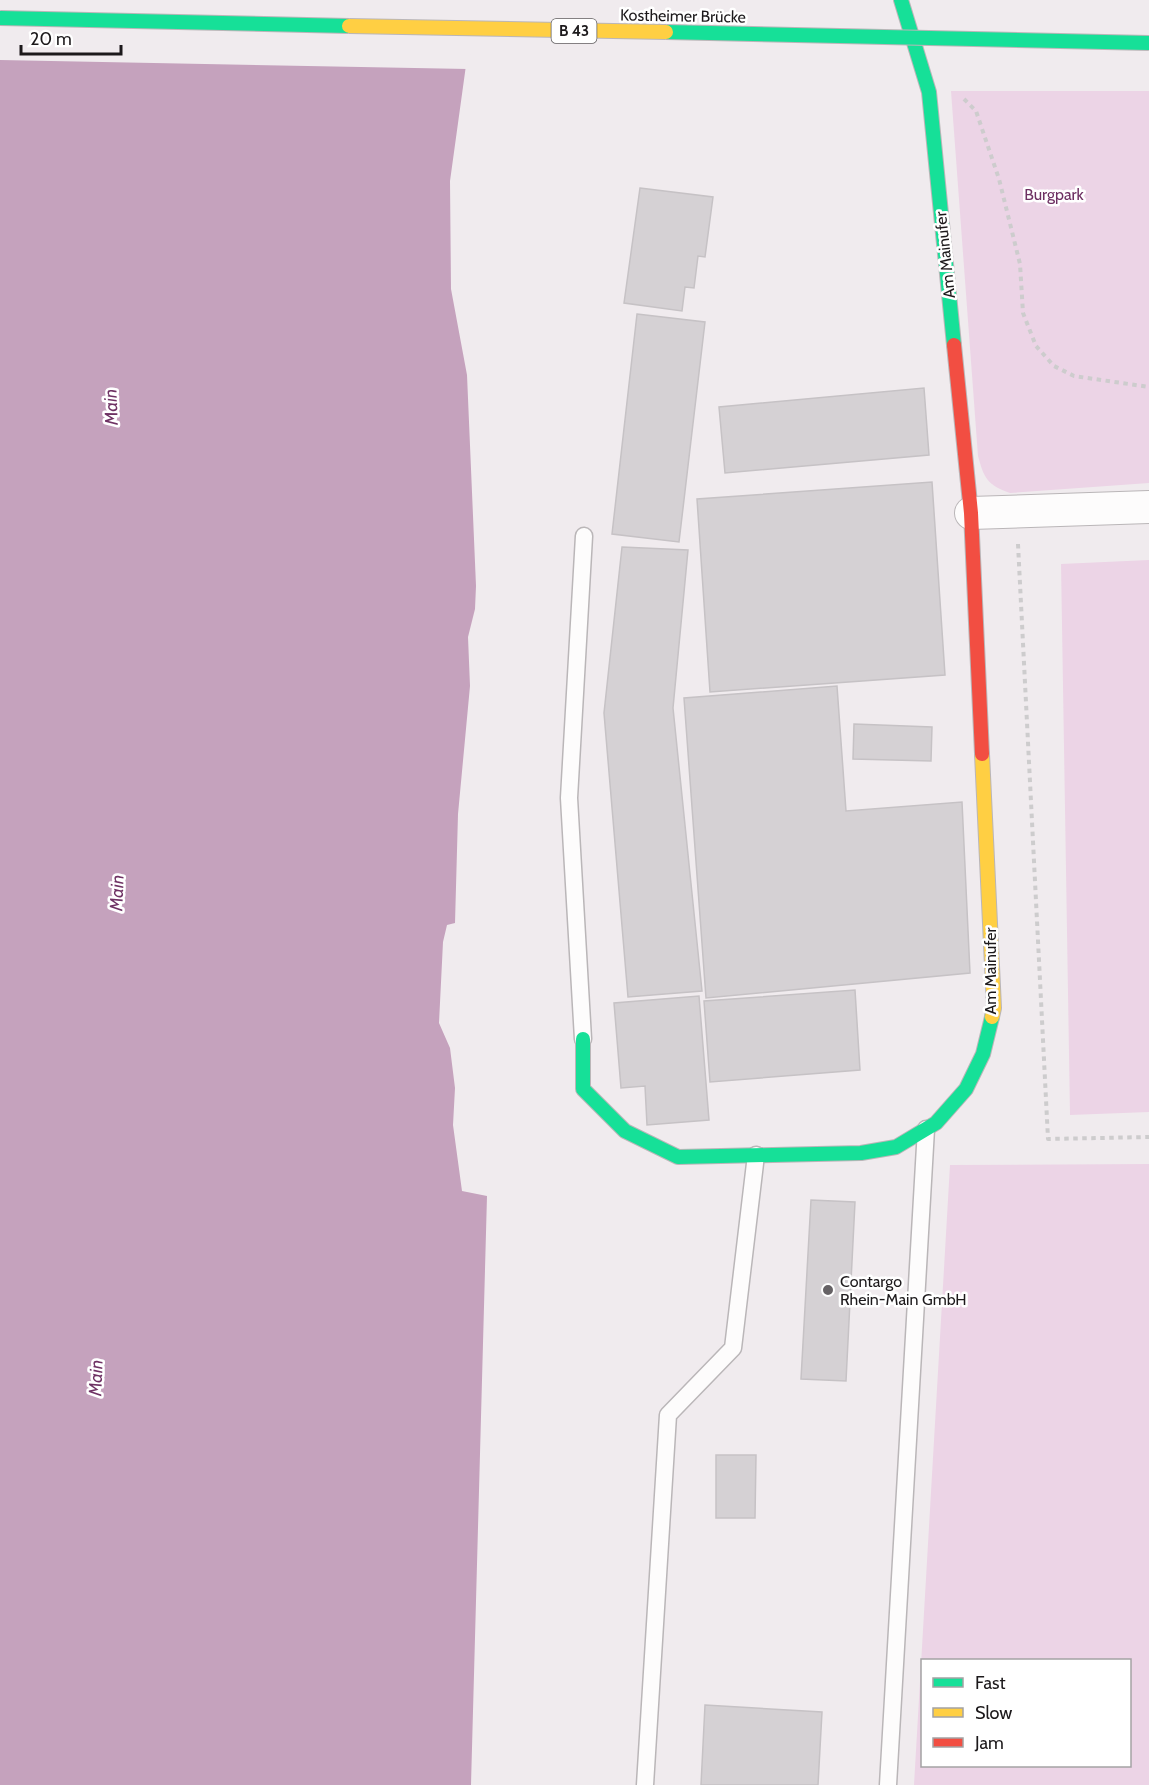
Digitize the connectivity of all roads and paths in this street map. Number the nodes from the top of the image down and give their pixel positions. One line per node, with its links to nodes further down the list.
1 (901, 0): 4 (street, Am Mainufer)
2 (0, 18): 3 (street, Kostheimer Brücke / B 43, bridge)
3 (1149, 43)
4 (929, 92): 5 (path); 7 (street, Am Mainufer)
5 (1149, 387)
6 (1149, 507): 7 (street)
7 (971, 513): 11 (street, Am Mainufer)
8 (584, 536): 10 (lane)
9 (1018, 543): 12 (path)
10 (583, 1039): 13 (street, Am Mainufer)
11 (926, 1129): 13 (street, Am Mainufer); 15 (lane)
12 (1149, 1137)
13 (756, 1155): 14 (lane)
14 (645, 1785)
15 (888, 1785)

